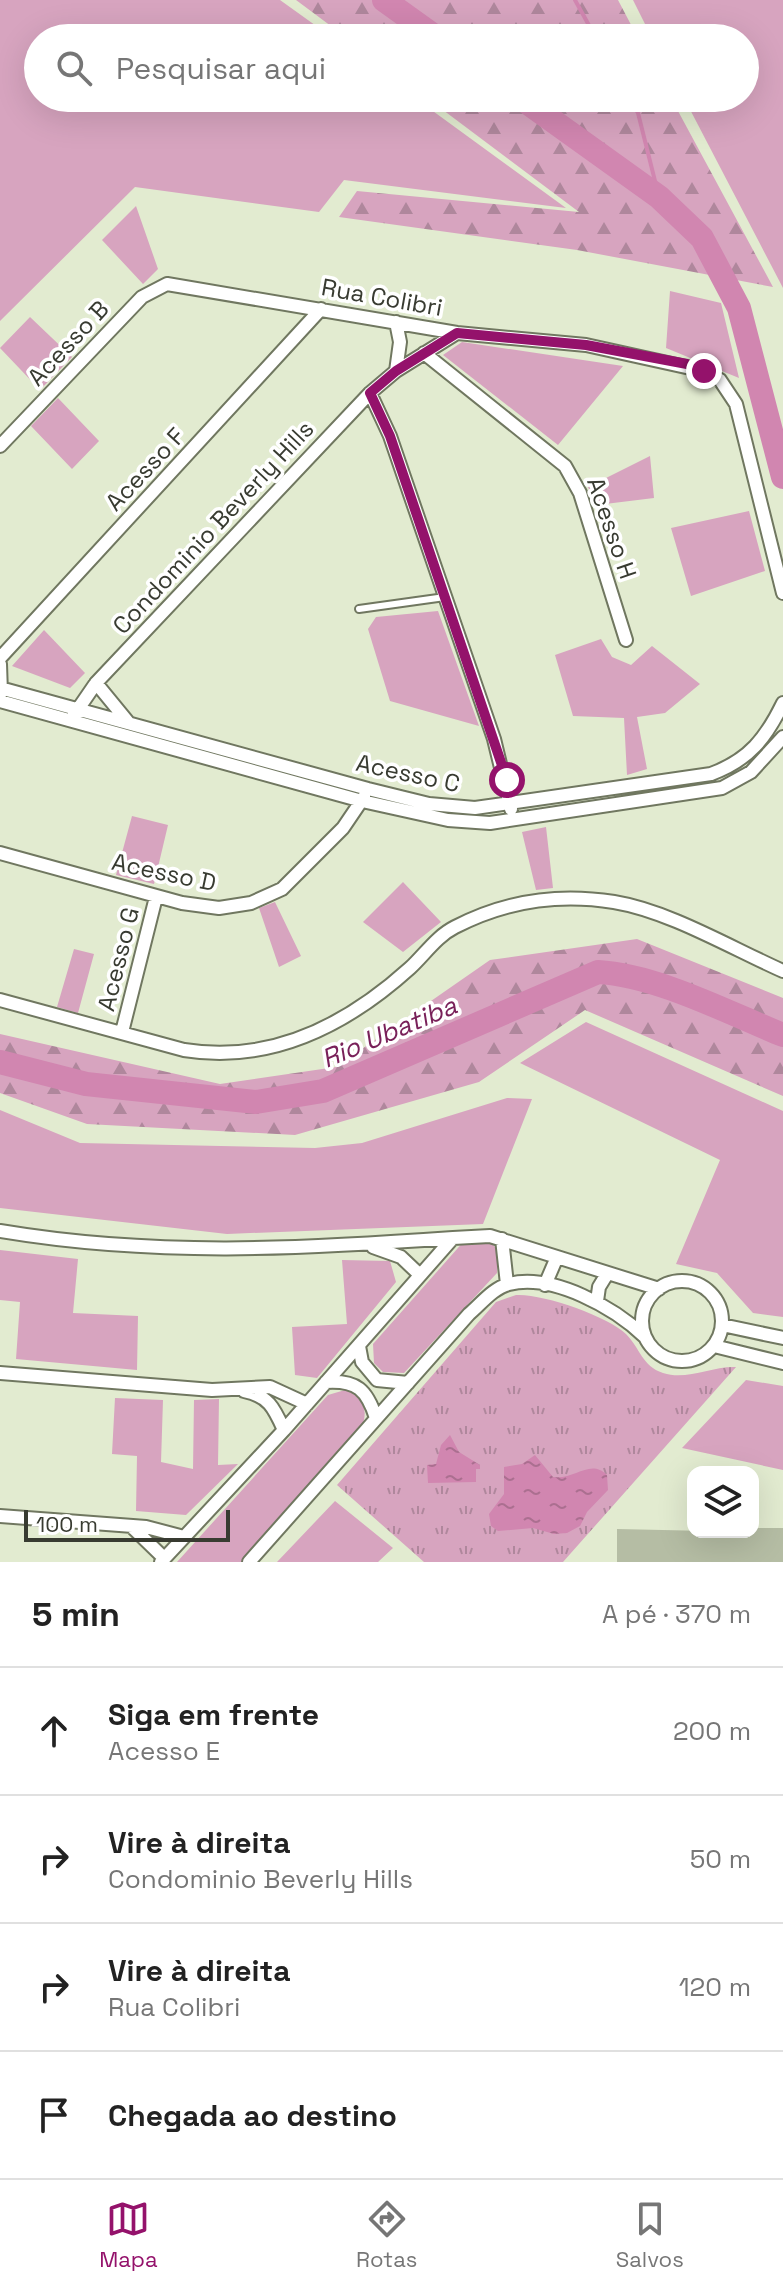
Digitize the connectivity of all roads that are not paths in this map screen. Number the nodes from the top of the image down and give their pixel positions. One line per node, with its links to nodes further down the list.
1 (176, 283): 2 (street, Rua Colibri); 8 (street, Acesso B)
2 (321, 309): 3 (street, Rua Colibri); 13 (street, Acesso F)
3 (396, 322): 4 (street, Rua Colibri); 6 (street)
4 (457, 333): 5 (street, Condominio Beverly Hills); 9 (street, Rua Colibri)
5 (424, 353): 6 (street, Condominio Beverly Hills); 12 (street, Acesso H)
6 (396, 371): 7 (street, Condominio Beverly Hills)
7 (370, 393): 10 (street); 14 (street, Condominio Beverly Hills)
8 (0, 446)
9 (783, 593)
10 (445, 597): 11 (lane); 21 (street)
11 (359, 609)
12 (626, 640)
13 (0, 661): 15 (street, Acesso F)
14 (96, 683): 17 (street, Condominio Beverly Hills); 18 (street)
15 (0, 693): 17 (street, Acesso C)
16 (783, 703): 21 (street, Acesso C)
17 (73, 716): 18 (street, Acesso C); 20 (street, Acesso C)
18 (128, 722): 20 (street, Acesso C)
19 (781, 744): 22 (street, Acesso C)
20 (365, 795): 21 (street, Acesso C); 22 (street, Acesso C); 24 (street, Acesso D)
21 (511, 803): 22 (street)
22 (512, 820)
23 (0, 853): 24 (street, Acesso D)
24 (156, 897): 27 (street, Acesso G)
25 (783, 971): 27 (street)
26 (0, 1000): 27 (street)
27 (122, 1032)
28 (0, 1231): 31 (street)
29 (453, 1238): 30 (street); 31 (street); 34 (street)
30 (502, 1239): 32 (street); 35 (street)
31 (367, 1244): 34 (street)
32 (557, 1257): 33 (street); 36 (street)
33 (607, 1274): 37 (street); 38 (street)
34 (420, 1275): 42 (street)
35 (507, 1284): 36 (street); 47 (street)
36 (545, 1285): 38 (street)
37 (659, 1289): 39 (street); 40 (street)
38 (597, 1301): 40 (street)
39 (722, 1325): 41 (street); 43 (street)
40 (645, 1337): 43 (street)
41 (783, 1338)
42 (359, 1346): 46 (street); 47 (street)
43 (714, 1346): 44 (street)
44 (783, 1363)
45 (0, 1373): 48 (street)
46 (326, 1382): 49 (street); 50 (street)
47 (408, 1383): 50 (street)
48 (237, 1390): 49 (street); 51 (street)
49 (307, 1404): 51 (street)
50 (376, 1418): 56 (street)
51 (284, 1430): 54 (street)
52 (0, 1516): 53 (street)
53 (131, 1526): 54 (street); 55 (street)
54 (184, 1537): 55 (street)
55 (162, 1560)
56 (249, 1562)

